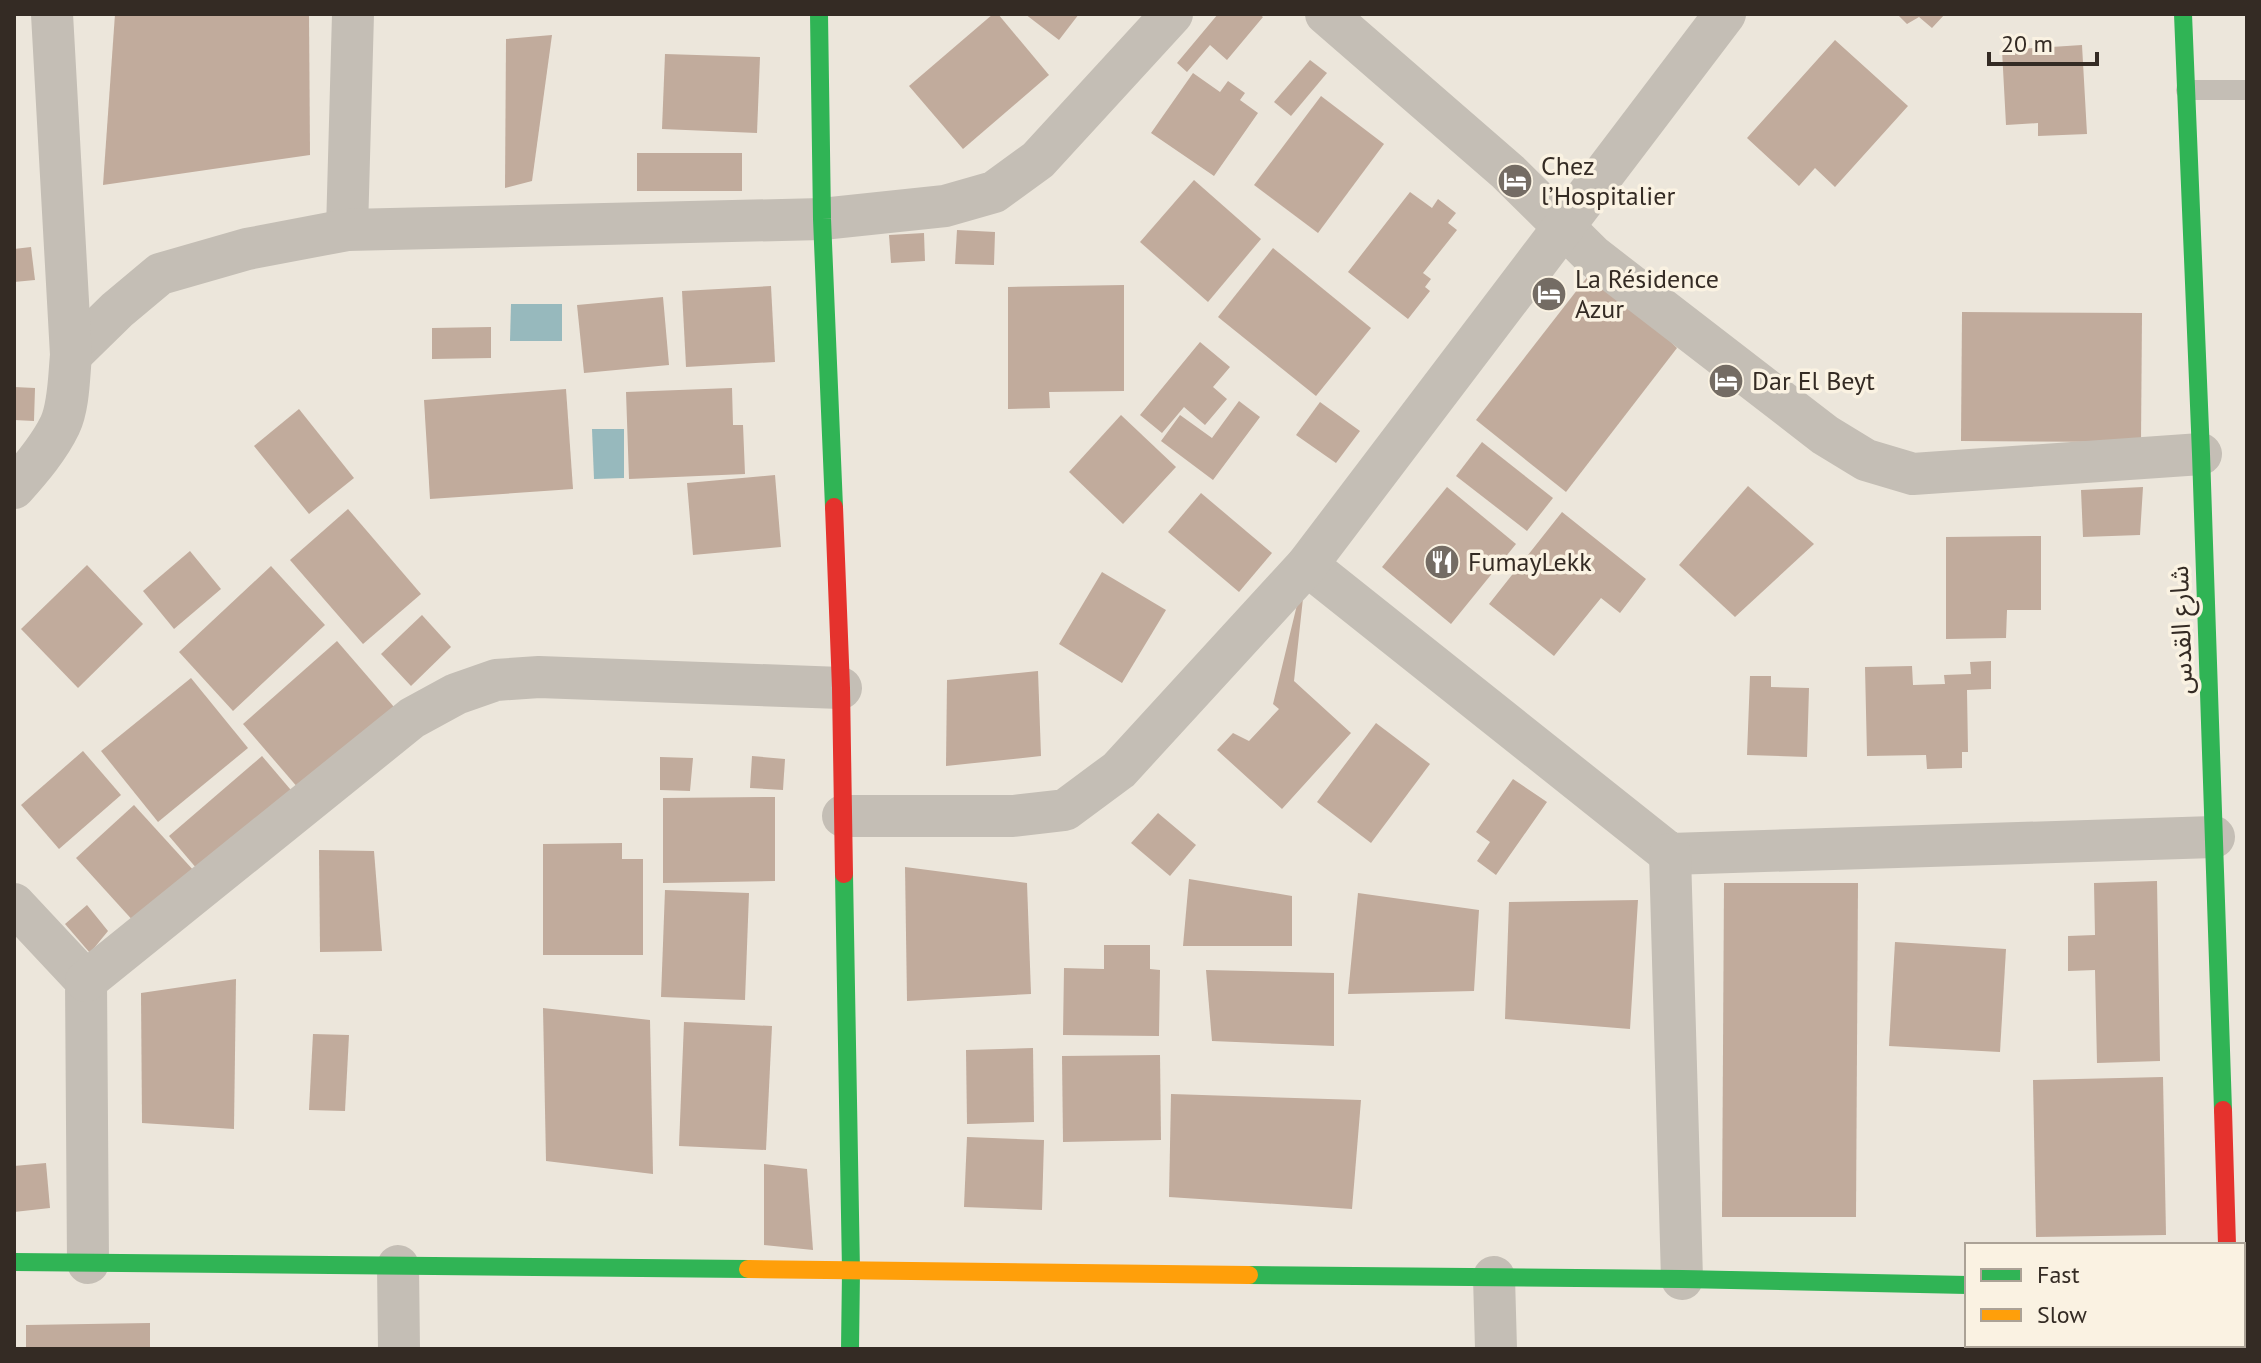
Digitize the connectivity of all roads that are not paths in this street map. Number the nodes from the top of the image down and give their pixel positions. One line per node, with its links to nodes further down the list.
1 (52, 14): 13 (street)
2 (353, 14): 12 (street)
3 (819, 14): 10 (street)
4 (1172, 14): 10 (street)
5 (1326, 14): 11 (street)
6 (1725, 14): 11 (street)
7 (2183, 14): 8 (street, شارع القدس)
8 (2186, 90): 9 (lane); 14 (street, شارع القدس)
9 (2247, 90)
10 (822, 219): 12 (street); 17 (street)
11 (1564, 227): 14 (street); 16 (street)
12 (347, 230): 13 (street)
13 (71, 355): 15 (street)
14 (2201, 454): 19 (street, شارع القدس)
15 (14, 488)
16 (1307, 565): 18 (street); 20 (street)
17 (841, 688): 18 (street); 22 (street)
18 (843, 816): 27 (street)
19 (2214, 837): 20 (street); 23 (street, شارع القدس)
20 (1670, 854): 29 (street)
21 (14, 904): 22 (street)
22 (86, 981): 25 (street)
23 (2227, 1243)
24 (14, 1262): 25 (street)
25 (88, 1263): 26 (street)
26 (398, 1266): 27 (street); 31 (street)
27 (851, 1271): 28 (street); 32 (street)
28 (1494, 1277): 29 (street); 33 (street)
29 (1682, 1279): 30 (street)
30 (1965, 1285)
31 (399, 1349)
32 (850, 1349)
33 (1496, 1349)

